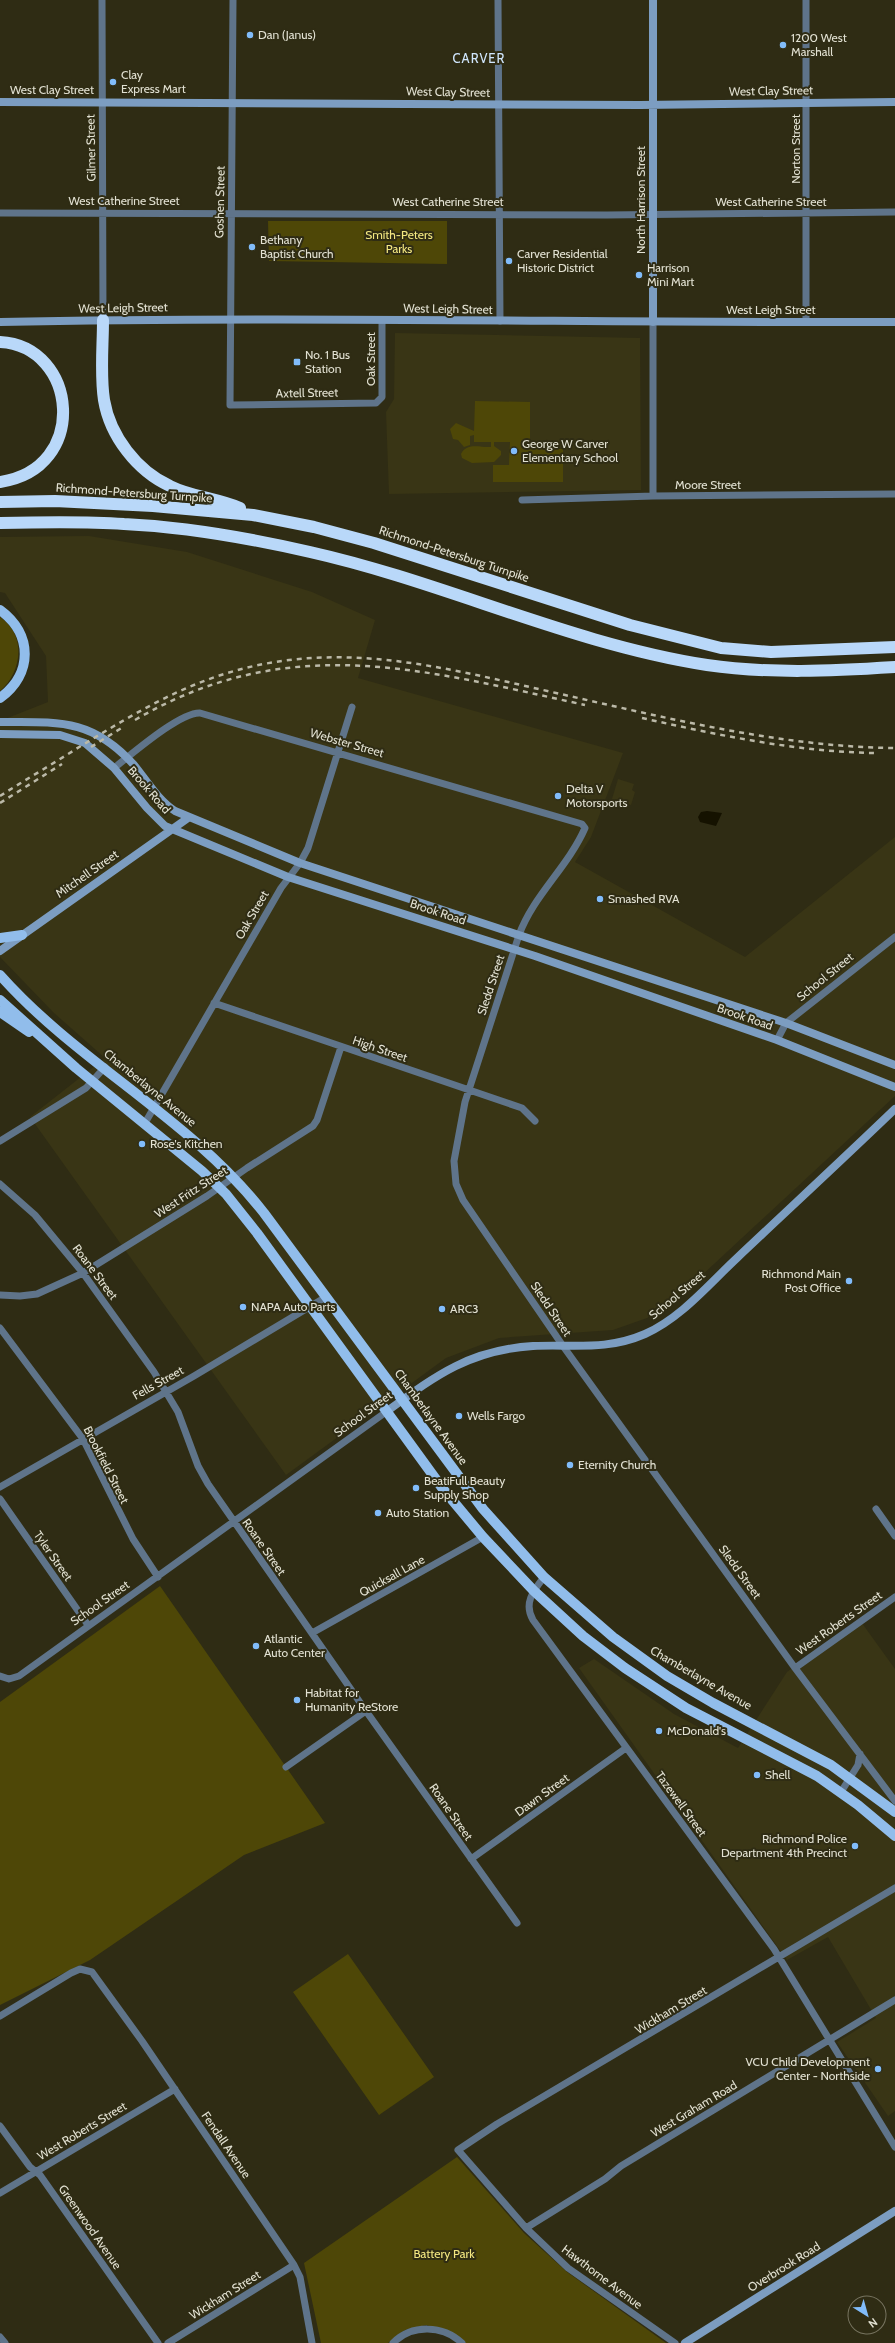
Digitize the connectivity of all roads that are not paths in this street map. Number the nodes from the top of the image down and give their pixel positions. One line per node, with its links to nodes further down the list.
1 (102, 0): 7 (street, Gilmer Street)
2 (233, 0): 8 (street, Goshen Street)
3 (498, 0): 11 (street)
4 (653, 0): 12 (main road, North Harrison Street)
5 (806, 0): 9 (street, Norton Street)
6 (0, 102): 7 (main road, West Clay Street)
7 (101, 102): 8 (main road, West Clay Street); 13 (street, Gilmer Street)
8 (231, 102): 11 (main road, West Clay Street); 17 (street, Goshen Street)
9 (807, 102): 10 (main road, West Clay Street); 12 (main road, West Clay Street); 14 (street, Norton Street)
10 (895, 102)
11 (498, 105): 12 (main road, West Clay Street); 18 (street)
12 (653, 105): 19 (main road, North Harrison Street)
13 (103, 212): 16 (street, West Catherine Street); 17 (street, West Catherine Street); 21 (street, Gilmer Street)
14 (806, 212): 15 (street, West Catherine Street); 19 (street, West Catherine Street); 26 (street, Norton Street)
15 (895, 212)
16 (0, 213)
17 (231, 213): 18 (street, West Catherine Street); 20 (street, Goshen Street)
18 (499, 213): 19 (street, West Catherine Street); 23 (street)
19 (653, 214): 25 (main road, North Harrison Street)
20 (230, 319): 21 (main road, West Leigh Street); 22 (main road, West Leigh Street); 30 (street, Goshen Street)
21 (103, 320): 24 (main road, West Leigh Street); 36 (highway)
22 (382, 320): 23 (main road, West Leigh Street); 29 (street, Oak Street)
23 (500, 321): 25 (main road, West Leigh Street)
24 (0, 322)
25 (653, 322): 26 (main road, West Leigh Street); 33 (street, North Harrison Street)
26 (806, 322): 27 (main road, West Leigh Street)
27 (895, 322)
28 (0, 342): 31 (highway)
29 (382, 397): 30 (street, Axtell Street)
30 (230, 405)
31 (0, 482)
32 (895, 494): 33 (street, Moore Street)
33 (653, 496): 34 (street, Moore Street)
34 (522, 500)
35 (0, 502): 36 (highway, Richmond-Petersburg Turnpike)
36 (253, 515): 39 (highway, Richmond-Petersburg Turnpike)
37 (0, 523): 40 (highway)
38 (0, 610): 41 (main road)
39 (895, 646)
40 (895, 667)
41 (0, 698)
42 (352, 707): 45 (street, Oak Street)
43 (0, 722): 46 (main road, Brook Road)
44 (0, 734): 47 (main road, Brook Road)
45 (339, 752): 46 (street, Webster Street); 49 (street, Webster Street); 51 (street, Oak Street)
46 (127, 758): 47 (street, Webster Street); 48 (main road, Brook Road)
47 (114, 768): 50 (main road, Brook Road)
48 (188, 818): 50 (main road, Mitchell Street); 51 (main road, Brook Road)
49 (585, 828): 54 (street, Sledd Street)
50 (172, 829): 52 (main road, Brook Road); 53 (main road, Mitchell Street)
51 (300, 863): 52 (street, Oak Street); 54 (main road, Brook Road)
52 (288, 877): 57 (main road, Brook Road); 61 (street, Oak Street)
53 (22, 935): 56 (main road); 58 (main road, Mitchell Street)
54 (519, 935): 57 (street, Sledd Street); 63 (main road, Brook Road)
55 (895, 937): 63 (street, School Street)
56 (0, 938)
57 (514, 949): 64 (main road, Brook Road); 71 (street, Sledd Street)
58 (0, 951)
59 (0, 975): 68 (main road, Chamberlayne Avenue)
60 (0, 1000): 65 (main road)
61 (214, 1003): 66 (street, High Street); 72 (street, Oak Street)
62 (0, 1012): 65 (main road)
63 (786, 1023): 64 (street, School Street); 67 (main road, Brook Road)
64 (777, 1040): 70 (main road, Brook Road)
65 (46, 1042): 69 (main road)
66 (341, 1047): 71 (street, High Street); 77 (street, West Fritz Street)
67 (895, 1065)
68 (105, 1067): 69 (street); 72 (main road, Chamberlayne Avenue)
69 (93, 1081): 75 (main road); 76 (street)
70 (895, 1087)
71 (469, 1090): 74 (street, High Street); 85 (street, Sledd Street)
72 (154, 1107): 75 (street, Oak Street); 77 (main road, Chamberlayne Avenue)
73 (895, 1110): 85 (main road, School Street)
74 (535, 1121)
75 (145, 1123): 79 (main road)
76 (0, 1141)
77 (234, 1177): 79 (street, West Fritz Street); 82 (main road, Chamberlayne Avenue)
78 (0, 1184): 80 (street, Roane Street)
79 (220, 1188): 80 (street, West Fritz Street); 83 (main road)
80 (84, 1273): 81 (street, West Fritz Street); 86 (street, Roane Street)
81 (0, 1295)
82 (326, 1296): 83 (street, Fells Street); 87 (main road, Chamberlayne Avenue)
83 (310, 1306): 86 (street, Fells Street); 88 (main road)
84 (0, 1328): 89 (street, Brookfield Street)
85 (563, 1346): 87 (main road, School Street); 102 (street, Sledd Street)
86 (166, 1391): 89 (street, Fells Street); 93 (street, Roane Street)
87 (403, 1400): 88 (main road, School Street); 97 (main road, Chamberlayne Avenue)
88 (386, 1412): 93 (street, School Street); 95 (main road)
89 (83, 1439): 90 (street, Fells Street); 96 (street, Brookfield Street)
90 (0, 1487)
91 (0, 1499): 100 (street, Tyler Street)
92 (876, 1509): 94 (street)
93 (233, 1522): 96 (street, School Street); 101 (street, Roane Street)
94 (895, 1536)
95 (483, 1537): 98 (main road); 101 (street, Quicksall Lane)
96 (158, 1577): 100 (street, School Street)
97 (544, 1577): 98 (street, Tazewell Street); 108 (main road, Chamberlayne Avenue)
98 (534, 1591): 105 (street, Tazewell Street); 109 (main road)
99 (895, 1597): 102 (street, West Roberts Street)
100 (88, 1625): 103 (street, School Street)
101 (312, 1634): 104 (street, Roane Street)
102 (795, 1668): 106 (street, Sledd Street)
103 (0, 1676)
104 (366, 1711): 107 (street); 113 (street, Roane Street)
105 (626, 1748): 113 (street, Dawn Street); 116 (street, Tazewell Street)
106 (860, 1754): 108 (street); 110 (street, Sledd Street)
107 (286, 1767)
108 (851, 1778): 109 (street); 111 (main road, Chamberlayne Avenue)
109 (841, 1792): 112 (main road)
110 (895, 1801)
111 (895, 1812)
112 (895, 1836)
113 (471, 1860): 115 (street, Roane Street)
114 (895, 1888): 116 (street, Wickham Street)
115 (517, 1923)
116 (779, 1958): 119 (street, Tazewell Street); 123 (street, Wickham Street)
117 (895, 2000): 119 (street, West Graham Road)
118 (0, 2016): 120 (street, Fendall Avenue)
119 (830, 2040): 122 (street, Tazewell Street); 127 (street, West Graham Road)
120 (175, 2089): 124 (street, West Roberts Street); 128 (street, Fendall Avenue)
121 (0, 2126): 124 (street, Greenwood Avenue)
122 (895, 2147)
123 (458, 2150): 127 (street, Hawthorne Avenue)
124 (36, 2172): 125 (street, West Roberts Street); 131 (street, Greenwood Avenue)
125 (0, 2193)
126 (895, 2211): 137 (main road, Overbrook Road)
127 (526, 2228): 136 (street, Hawthorne Avenue)
128 (294, 2265): 132 (street, Wickham Street); 133 (street, Fendall Avenue)
129 (0, 2336): 130 (street)
130 (5, 2343)
131 (158, 2343)
132 (168, 2343)
133 (312, 2343)
134 (393, 2343): 135 (street)
135 (462, 2343)
136 (675, 2343)
137 (684, 2343)

